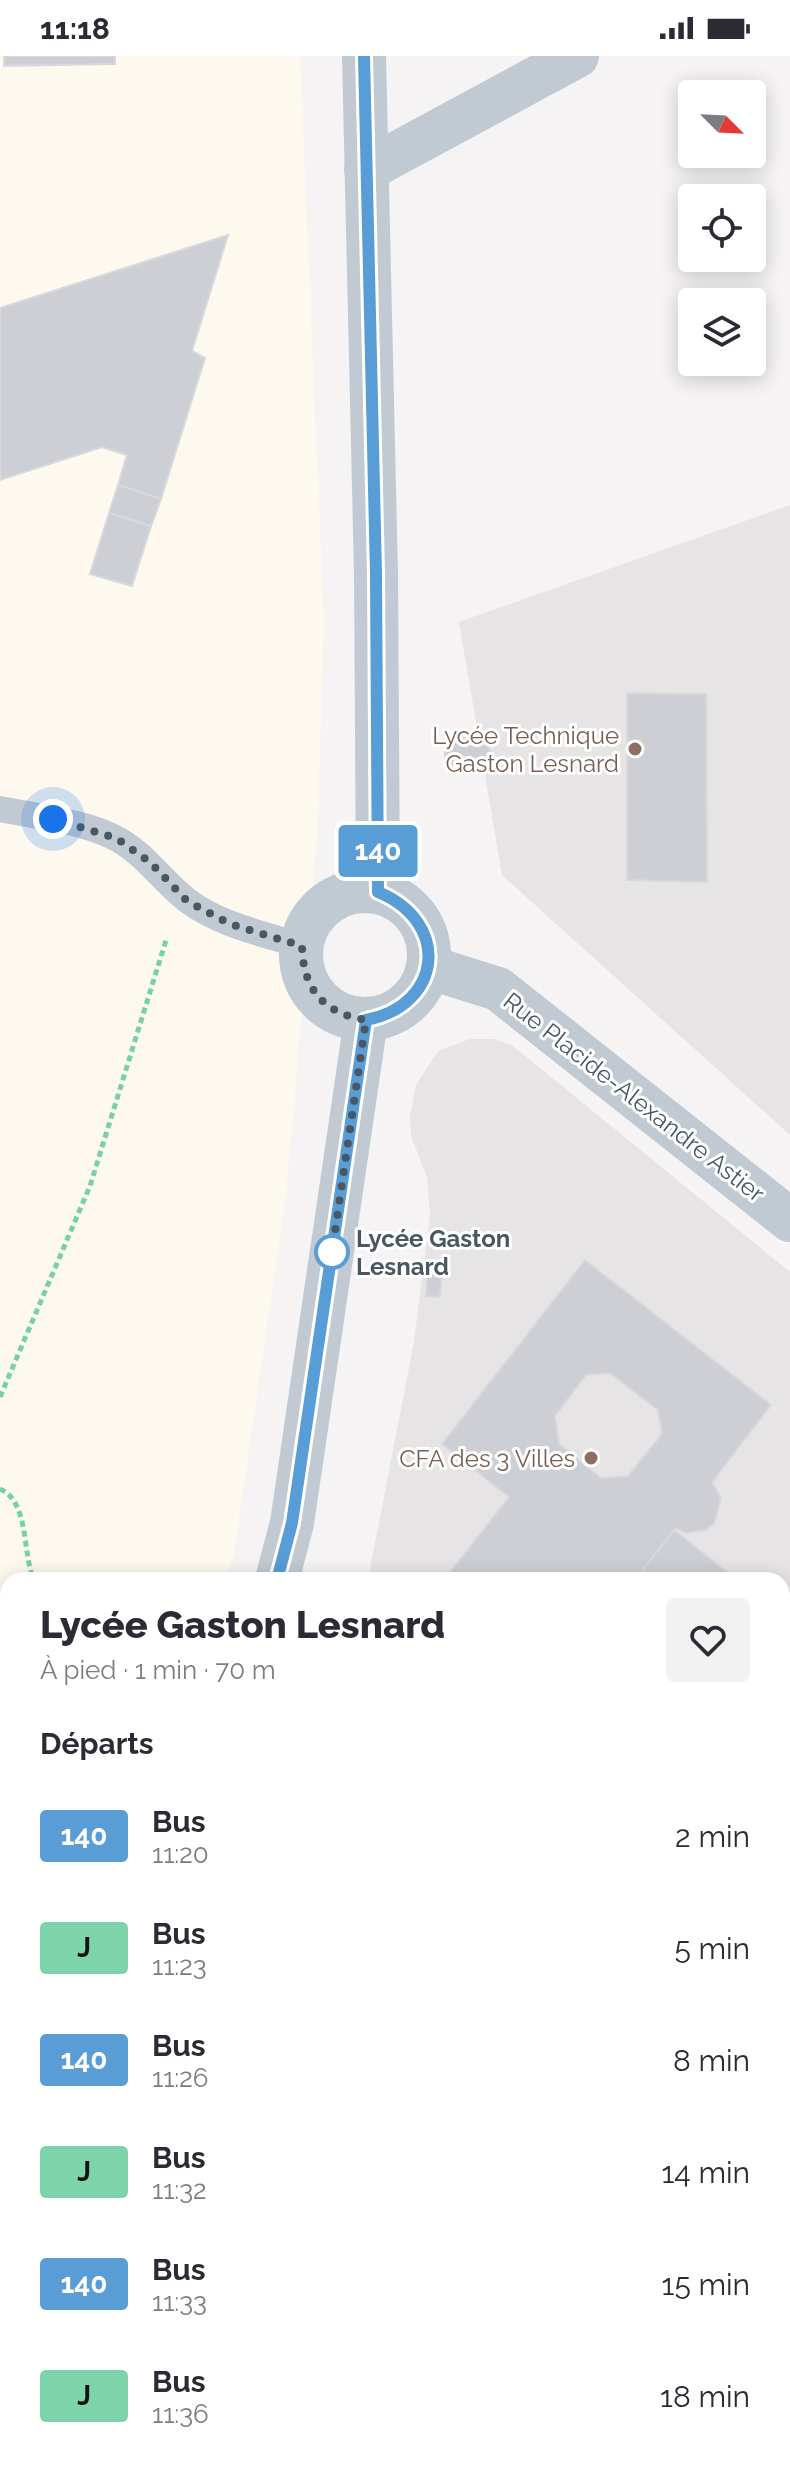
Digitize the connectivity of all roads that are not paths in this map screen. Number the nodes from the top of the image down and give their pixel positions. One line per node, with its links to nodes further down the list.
1 (364, 56): 3 (street)
2 (577, 56): 3 (street)
3 (366, 170): 5 (street)
4 (0, 809): 6 (lane)
5 (378, 892): 6 (street); 7 (street)
6 (302, 946): 8 (street)
7 (428, 967): 8 (street); 9 (street, Rue Placide-Alexandre Astier)
8 (366, 1020): 10 (street)
9 (790, 1220)
10 (279, 1572)

